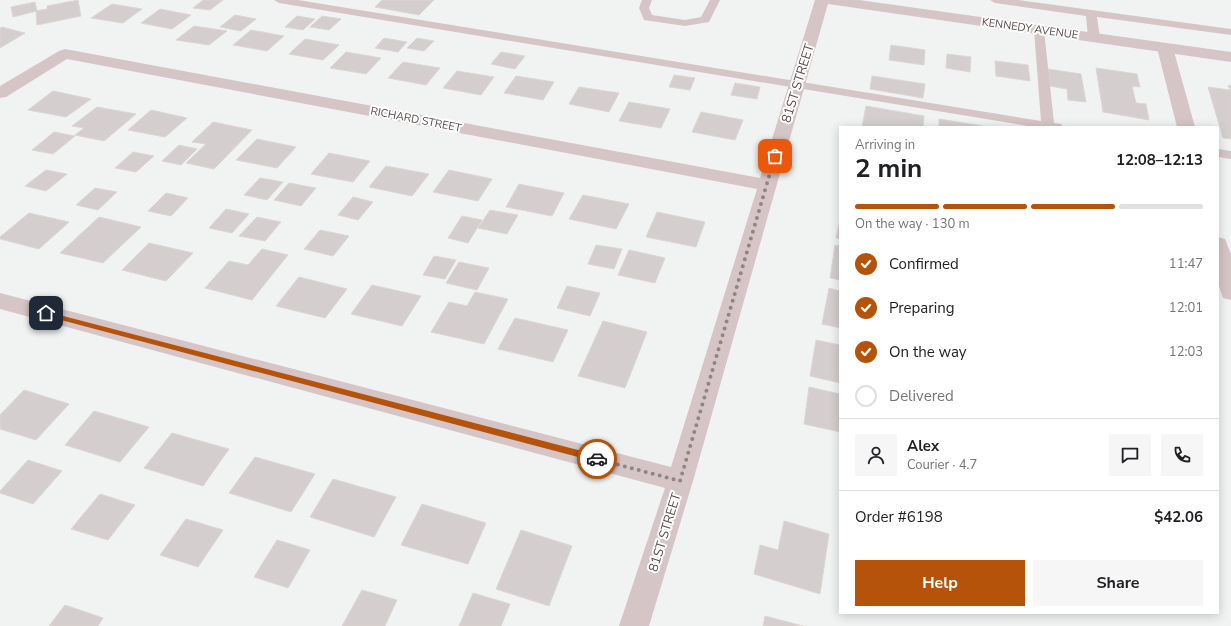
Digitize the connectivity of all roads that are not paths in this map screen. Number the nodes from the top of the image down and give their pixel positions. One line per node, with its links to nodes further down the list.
1 (279, 0): 13 (lane)
2 (647, 0): 3 (lane)
3 (715, 0)
4 (822, 0): 13 (street, 81ST STREET)
5 (828, 0): 8 (street, KENNEDY AVENUE)
6 (995, 0): 7 (lane)
7 (1092, 13): 9 (lane); 10 (lane)
8 (1039, 30): 10 (street, KENNEDY AVENUE); 15 (lane)
9 (1231, 32)
10 (1094, 38): 11 (street, KENNEDY AVENUE)
11 (1165, 48): 12 (street, KENNEDY AVENUE); 16 (street)
12 (1231, 57)
13 (796, 85): 15 (lane); 19 (street, 81ST STREET)
14 (0, 93): 19 (street, RICHARD STREET)
15 (1052, 126)
16 (1186, 126)
17 (1219, 153): 18 (lane)
18 (1231, 155)
19 (766, 185): 23 (street, 81ST STREET)
20 (1219, 248): 21 (street)
21 (1231, 292)
22 (0, 301): 23 (street)
23 (680, 481): 24 (street, 81ST STREET)
24 (634, 626)

